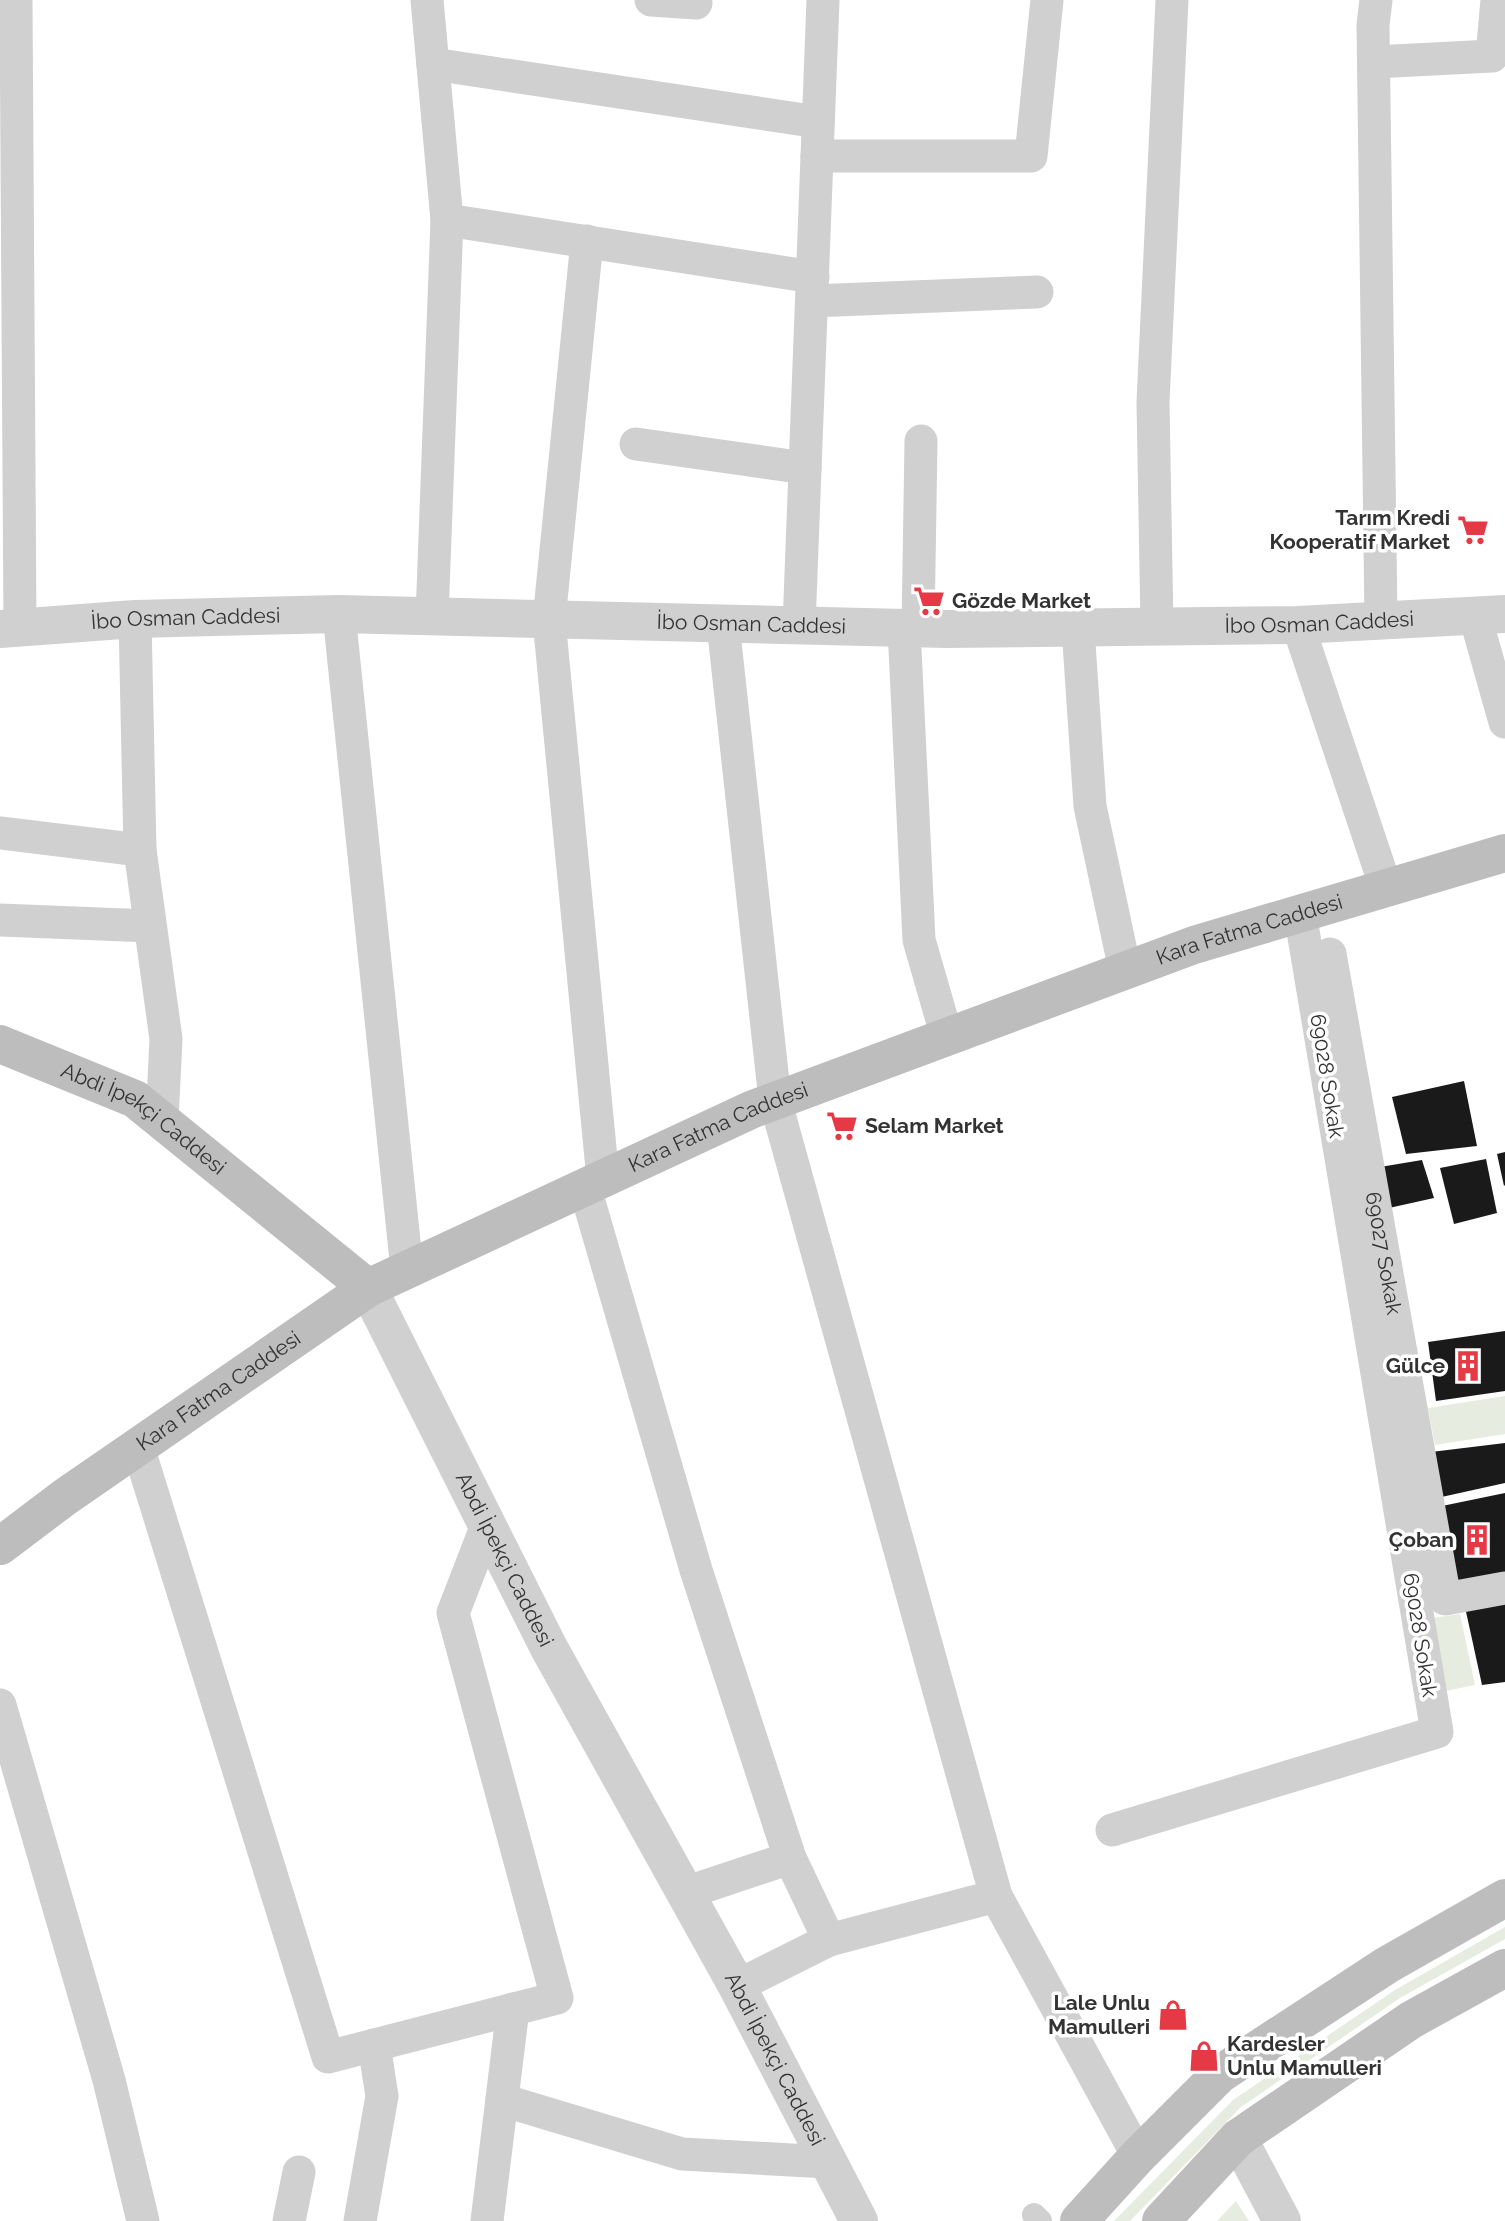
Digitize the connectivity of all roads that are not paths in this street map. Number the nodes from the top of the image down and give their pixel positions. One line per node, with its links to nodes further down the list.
1 (427, 0): 11 (street)
2 (651, 0): 8 (street)
3 (823, 0): 12 (street)
4 (1047, 0): 13 (street)
5 (1172, 0): 30 (street)
6 (1376, 0): 10 (street)
7 (1497, 0): 10 (street)
8 (696, 4)
9 (11, 7): 31 (street)
10 (1374, 62): 26 (street)
11 (433, 64): 12 (street); 14 (street)
12 (818, 122): 13 (street)
13 (817, 156): 16 (street)
14 (447, 220): 15 (street); 23 (street)
15 (587, 242): 16 (street); 25 (street)
16 (812, 289): 17 (street); 20 (street)
17 (1037, 292)
18 (921, 441): 32 (street)
19 (636, 444): 20 (street)
20 (805, 468): 29 (street)
21 (339, 614): 23 (street, İbo Osman Caddesi); 24 (street, İbo Osman Caddesi); 48 (street)
22 (1490, 615): 26 (street, İbo Osman Caddesi); 34 (street)
23 (432, 617): 25 (street, İbo Osman Caddesi)
24 (135, 619): 31 (street, İbo Osman Caddesi); 36 (street)
25 (549, 620): 27 (street, İbo Osman Caddesi); 47 (street)
26 (1381, 620): 28 (street, İbo Osman Caddesi)
27 (723, 624): 29 (street, İbo Osman Caddesi); 45 (street)
28 (1298, 625): 30 (street, İbo Osman Caddesi); 38 (street)
29 (799, 626): 32 (street, İbo Osman Caddesi)
30 (1157, 626): 33 (street, İbo Osman Caddesi)
31 (10, 628)
32 (911, 628): 33 (street, İbo Osman Caddesi); 43 (street)
33 (1078, 628): 42 (street)
34 (1505, 722)
35 (0, 833): 36 (street)
36 (140, 850): 41 (street)
37 (1505, 853): 38 (main road, Kara Fatma Caddesi)
38 (1385, 888): 39 (main road, Kara Fatma Caddesi)
39 (1310, 910): 42 (main road, Kara Fatma Caddesi); 53 (street, 69027 Sokak); 55 (street, 69028 Sokak)
40 (0, 920): 41 (street)
41 (150, 926): 46 (street)
42 (1125, 970): 43 (main road, Kara Fatma Caddesi)
43 (947, 1037): 45 (main road, Kara Fatma Caddesi)
44 (0, 1044): 46 (main road, Abdi İpekçi Caddesi)
45 (775, 1101): 47 (main road, Kara Fatma Caddesi); 58 (street)
46 (162, 1121): 49 (main road, Abdi İpekçi Caddesi)
47 (594, 1183): 48 (main road, Kara Fatma Caddesi); 56 (street)
48 (407, 1270): 49 (main road, Kara Fatma Caddesi)
49 (368, 1288): 50 (main road, Kara Fatma Caddesi); 51 (street, Abdi İpekçi Caddesi)
50 (138, 1447): 52 (main road, Kara Fatma Caddesi); 64 (street)
51 (487, 1525): 57 (street, Abdi İpekçi Caddesi); 63 (street)
52 (0, 1546)
53 (1505, 1588)
54 (0, 1705): 71 (street)
55 (1112, 1830)
56 (790, 1858): 57 (street); 60 (street)
57 (685, 1894): 62 (street, Abdi İpekçi Caddesi)
58 (996, 1896): 60 (street); 67 (street)
59 (1505, 1898): 67 (main road)
60 (829, 1940): 62 (street)
61 (1505, 1968): 66 (main road)
62 (737, 1986): 68 (street, Abdi İpekçi Caddesi)
63 (513, 2009): 64 (street); 65 (street)
64 (374, 2045): 73 (street)
65 (502, 2100): 68 (street); 74 (street)
66 (1238, 2138): 70 (main road); 77 (street)
67 (1138, 2156): 76 (main road)
68 (828, 2162): 75 (street, Abdi İpekçi Caddesi)
69 (299, 2172): 72 (street)
70 (1166, 2219)
71 (144, 2221)
72 (289, 2221)
73 (360, 2221)
74 (487, 2221)
75 (859, 2221)
76 (1079, 2221)
77 (1282, 2221)

